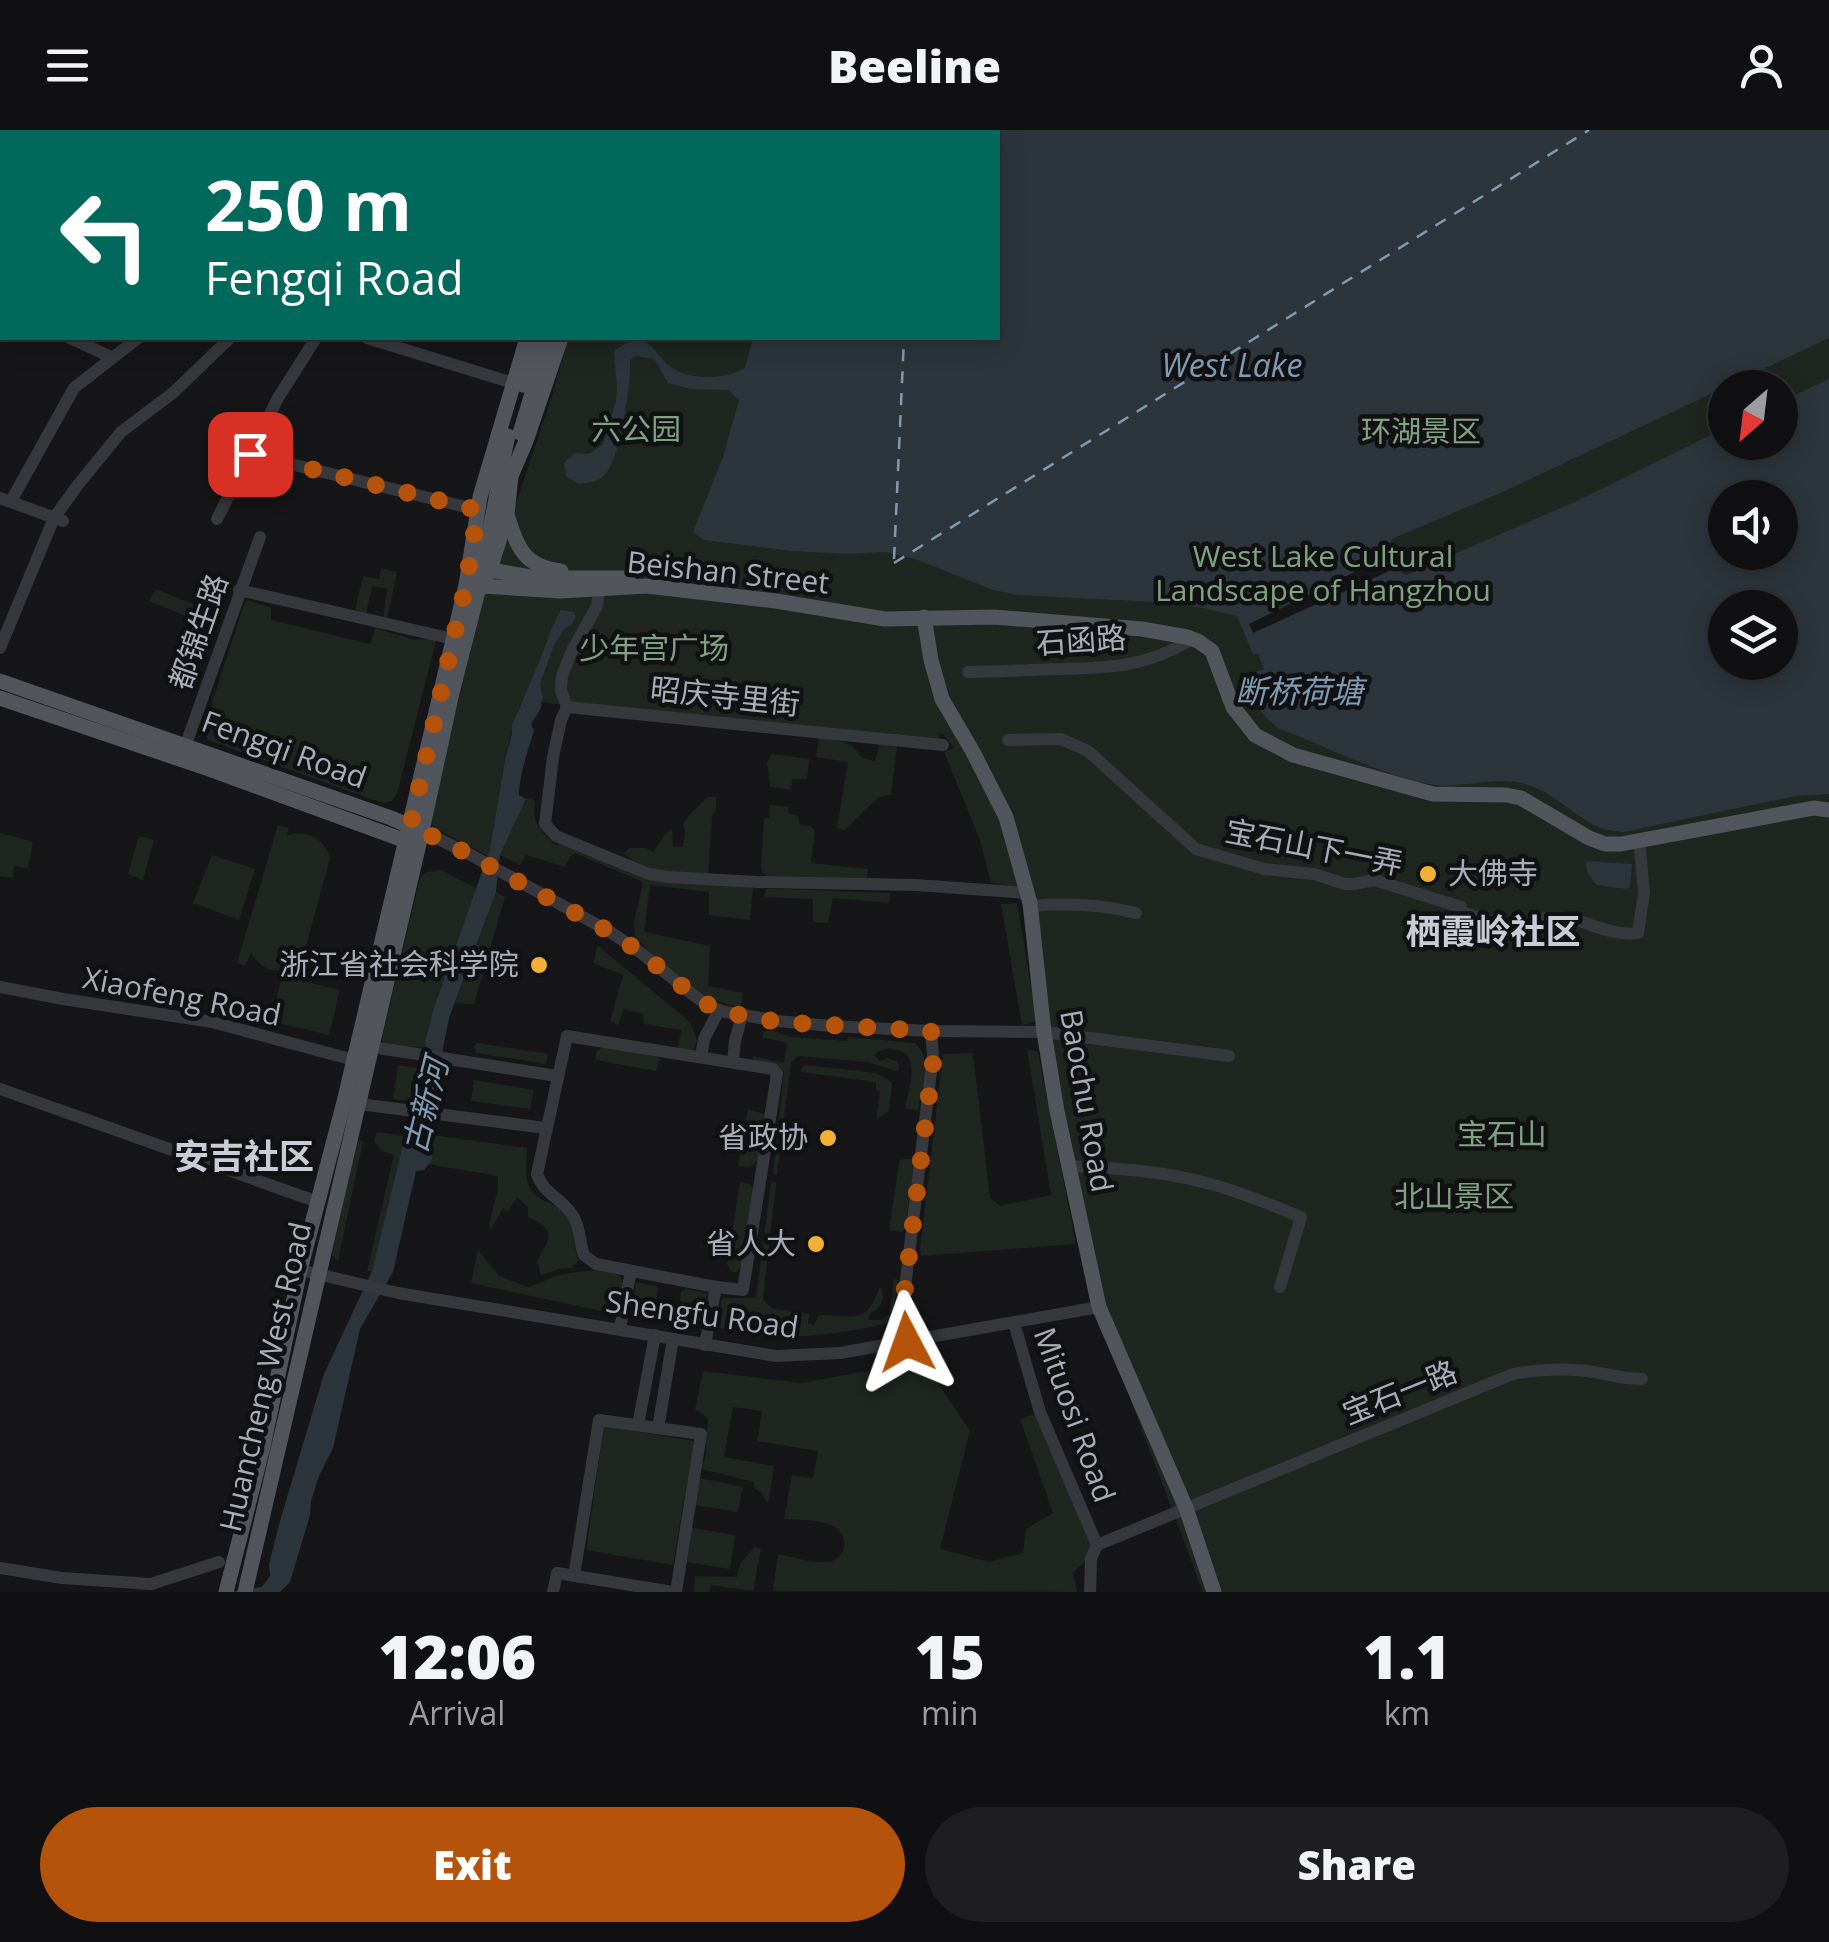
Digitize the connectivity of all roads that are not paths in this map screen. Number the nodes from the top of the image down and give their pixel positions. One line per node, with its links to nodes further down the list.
1 (74, 340): 10 (street)
2 (135, 340): 10 (street)
3 (228, 340): 18 (street)
4 (315, 340): 12 (street)
5 (373, 340): 11 (street)
6 (525, 340): 11 (main road, Huancheng West Road)
7 (537, 340): 22 (main road, Huancheng West Road)
8 (548, 340): 13 (main road, Huancheng West Road)
9 (561, 340): 13 (main road, Huancheng West Road)
10 (111, 357): 14 (street)
11 (512, 383): 15 (main road, Huancheng West Road)
12 (250, 454): 15 (street); 17 (street)
13 (510, 476): 16 (main road, Huancheng West Road)
14 (5, 499): 18 (street)
15 (478, 510): 22 (main road, Huancheng West Road)
16 (506, 515): 20 (main road, Huancheng West Road); 21 (main road)
17 (217, 519)
18 (58, 520): 28 (street)
19 (260, 537): 23 (street, 都锦生路)
20 (490, 570): 21 (main road, Beishan Street); 22 (main road, Huancheng West Road)
21 (617, 579): 25 (main road, Beishan Street)
22 (473, 586): 24 (main road, Beishan Street); 27 (main road); 37 (main road, Huancheng West Road)
23 (239, 590): 27 (street); 34 (street, 都锦生路)
24 (599, 591): 25 (main road, Beishan Street); 32 (street)
25 (924, 617): 26 (main road, Beishan Street); 39 (main road, Baochu Road)
26 (1187, 637): 29 (street, 石函路); 38 (main road)
27 (453, 638): 37 (main road)
28 (0, 648)
29 (968, 672)
30 (0, 681): 34 (main road, Fengqi Road)
31 (0, 698): 37 (main road)
32 (567, 707): 35 (street, 昭庆寺里街); 39 (street)
33 (1008, 740): 38 (street, 宝石山下一弄)
34 (186, 744): 37 (main road, Fengqi Road)
35 (943, 745)
36 (1829, 810): 38 (main road)
37 (413, 833): 42 (street, Fengqi Road); 46 (main road, Huancheng West Road); 49 (main road)
38 (1639, 839)
39 (1028, 900): 40 (street); 45 (main road, Baochu Road)
40 (1136, 913)
41 (0, 987): 49 (street, Xiaofeng Road)
42 (720, 1010): 43 (street, Fengqi Road); 48 (street)
43 (742, 1015): 44 (street, Fengqi Road); 50 (street)
44 (931, 1031): 45 (street, Fengqi Road); 67 (street)
45 (1044, 1032): 47 (street, Fengqi Road); 55 (main road, Baochu Road)
46 (372, 1047): 51 (street); 53 (main road, Huancheng West Road)
47 (1229, 1056)
48 (701, 1057): 50 (street); 51 (street)
49 (354, 1060): 56 (main road)
50 (733, 1062): 61 (street)
51 (557, 1076): 54 (street)
52 (0, 1089): 56 (street)
53 (359, 1104): 54 (street); 59 (main road, Huancheng West Road)
54 (546, 1128): 58 (street)
55 (1067, 1166): 60 (street); 62 (main road, Baochu Road)
56 (318, 1202): 57 (main road)
57 (300, 1270): 59 (street, Shengfu Road); 78 (main road)
58 (631, 1271): 61 (street); 64 (street)
59 (318, 1274): 64 (street, Shengfu Road); 77 (main road, Huancheng West Road)
60 (1280, 1287)
61 (716, 1288): 68 (street)
62 (1098, 1308): 63 (street, Shengfu Road); 72 (main road, Baochu Road)
63 (1014, 1323): 67 (street, Shengfu Road); 73 (street, Mituosi Road)
64 (620, 1328): 65 (street, Shengfu Road)
65 (655, 1336): 66 (street, Shengfu Road); 70 (street)
66 (673, 1340): 68 (street, Shengfu Road); 71 (street)
67 (907, 1342): 68 (street, Shengfu Road)
68 (705, 1345)
69 (1642, 1379): 72 (street, 宝石一路)
70 (638, 1425): 71 (street); 76 (street)
71 (658, 1428): 80 (street)
72 (1186, 1508): 73 (street, Mituosi Road); 82 (main road, Baochu Road)
73 (1097, 1545): 81 (street)
74 (218, 1562): 75 (street)
75 (0, 1568)
76 (574, 1576): 79 (street); 80 (street)
77 (247, 1584)
78 (226, 1592)
79 (554, 1592)
80 (674, 1592)
81 (1090, 1592)
82 (1214, 1592)

